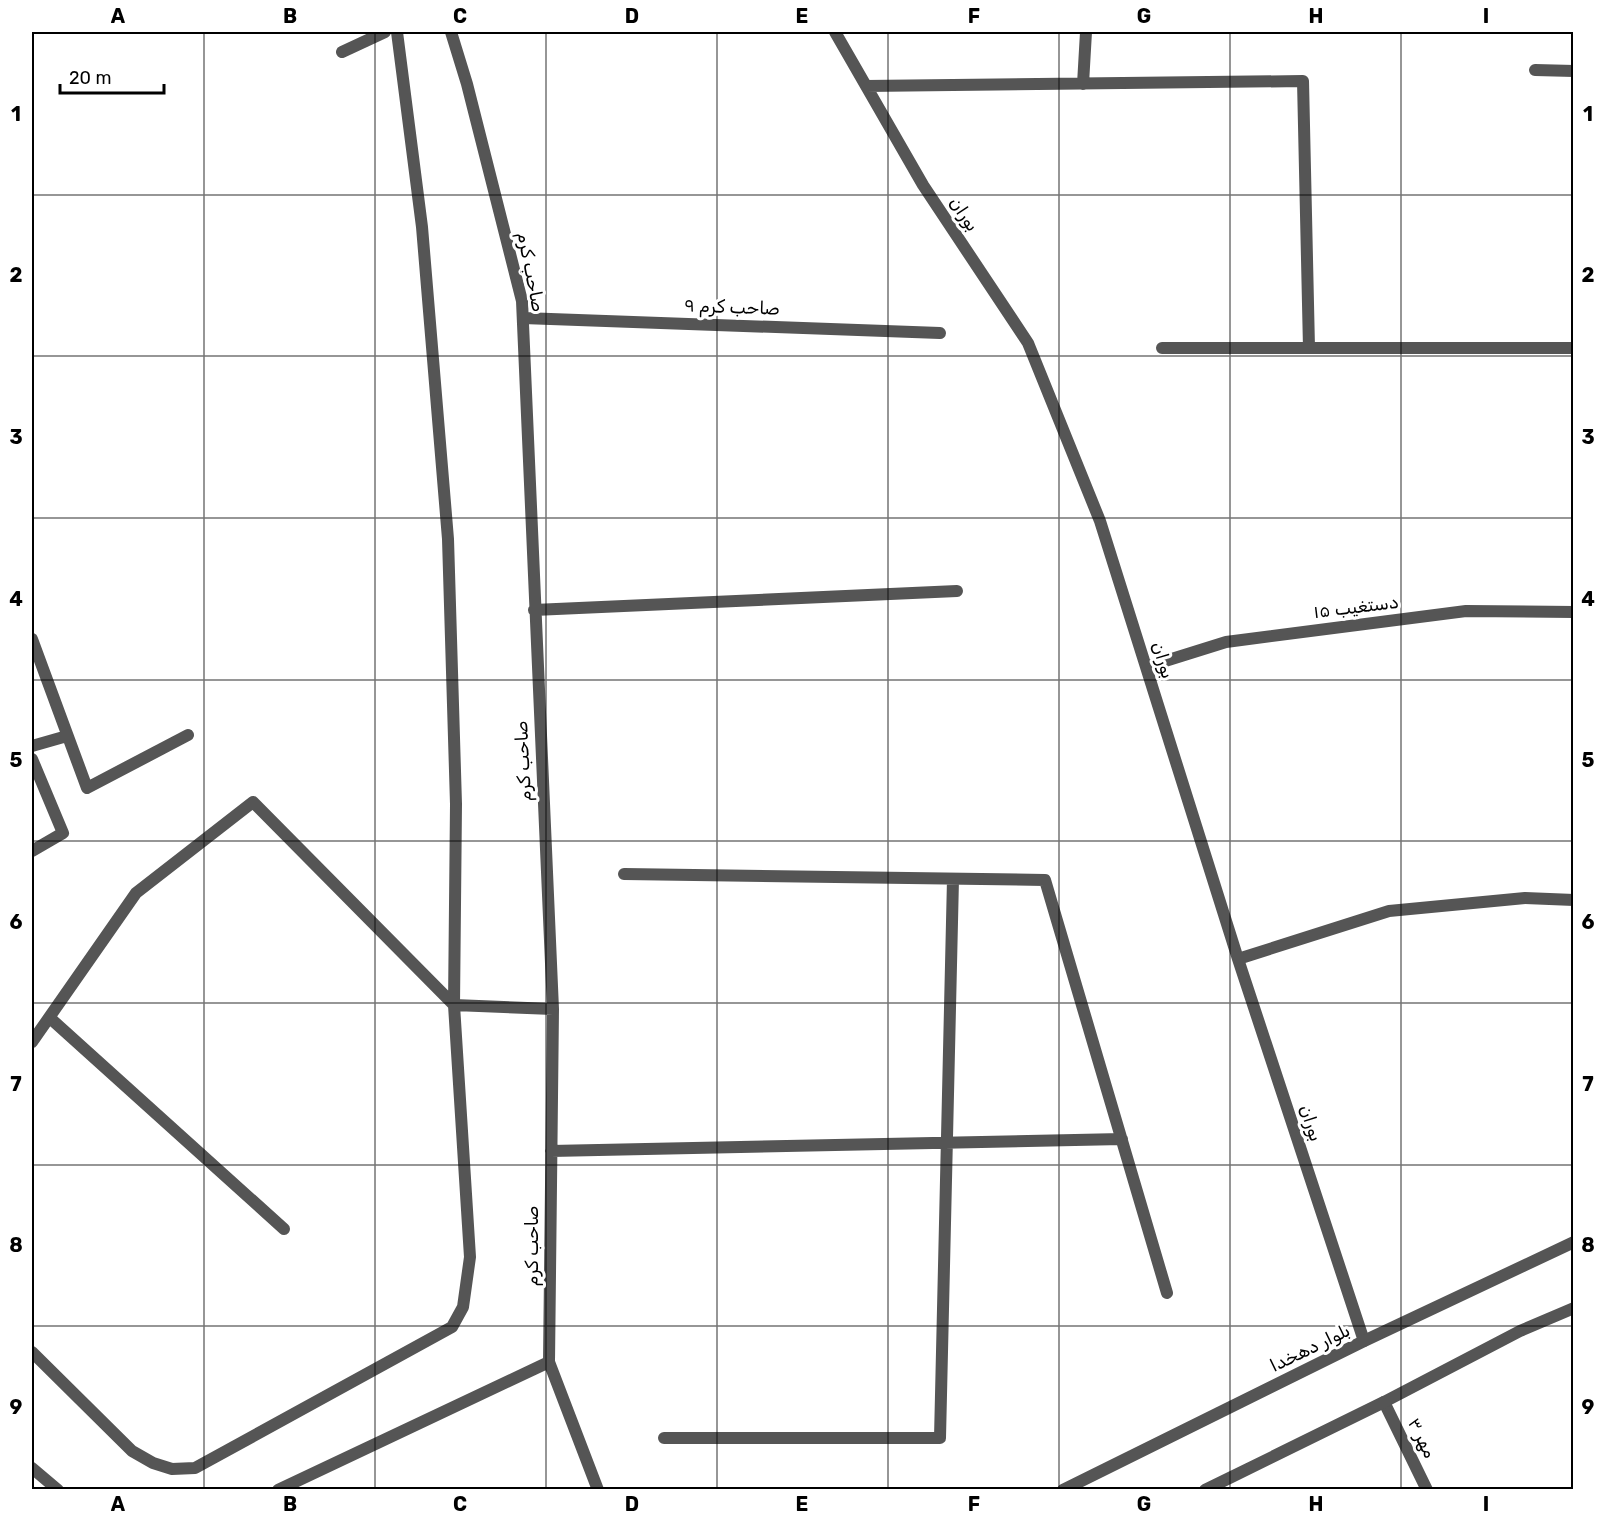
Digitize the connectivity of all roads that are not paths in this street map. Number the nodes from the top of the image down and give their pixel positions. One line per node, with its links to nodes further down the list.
1 (385, 32): 6 (street)
2 (398, 32): 31 (street)
3 (451, 32): 11 (street, صاحب کرم)
4 (835, 32): 10 (street, بوران)
5 (1086, 32): 9 (street)
6 (342, 52)
7 (1535, 70): 8 (street)
8 (1574, 71)
9 (1083, 84): 10 (street); 14 (street)
10 (866, 86): 21 (street, بوران)
11 (523, 318): 12 (street, صاحب کرم ۹); 17 (street, صاحب کرم)
12 (940, 333)
13 (1162, 348): 14 (street)
14 (1309, 348): 15 (street)
15 (1574, 348)
16 (957, 591): 17 (street)
17 (534, 610): 32 (street, صاحب کرم)
18 (1574, 612): 21 (street, دستغیب ۱۵)
19 (32, 639): 20 (street)
20 (35, 657): 23 (street)
21 (1146, 667): 30 (street, بوران)
22 (188, 735): 23 (street)
23 (68, 736): 24 (street)
24 (32, 746)
25 (32, 759): 26 (street)
26 (32, 851)
27 (624, 874): 28 (street)
28 (953, 879): 35 (street); 36 (street)
29 (1574, 900): 30 (street)
30 (1238, 959): 42 (street, بوران)
31 (454, 1005): 32 (street); 33 (street); 43 (street)
32 (553, 1009): 37 (street, صاحب کرم)
33 (50, 1018): 34 (street); 38 (street)
34 (32, 1042)
35 (1122, 1138): 36 (street); 40 (street)
36 (947, 1142): 37 (street); 46 (street)
37 (551, 1151): 44 (street, صاحب کرم)
38 (284, 1229)
39 (1574, 1242): 42 (street, بلوار دهخدا)
40 (1167, 1293)
41 (1574, 1308): 45 (street)
42 (1364, 1341): 51 (street, بلوار دهخدا)
43 (32, 1352)
44 (549, 1362): 49 (street); 50 (street, صاحب کرم)
45 (1384, 1402): 52 (street); 53 (street, مهر ۳)
46 (664, 1437)
47 (32, 1468): 48 (street)
48 (58, 1490)
49 (278, 1490)
50 (598, 1490)
51 (1064, 1490)
52 (1205, 1490)
53 (1427, 1490)

